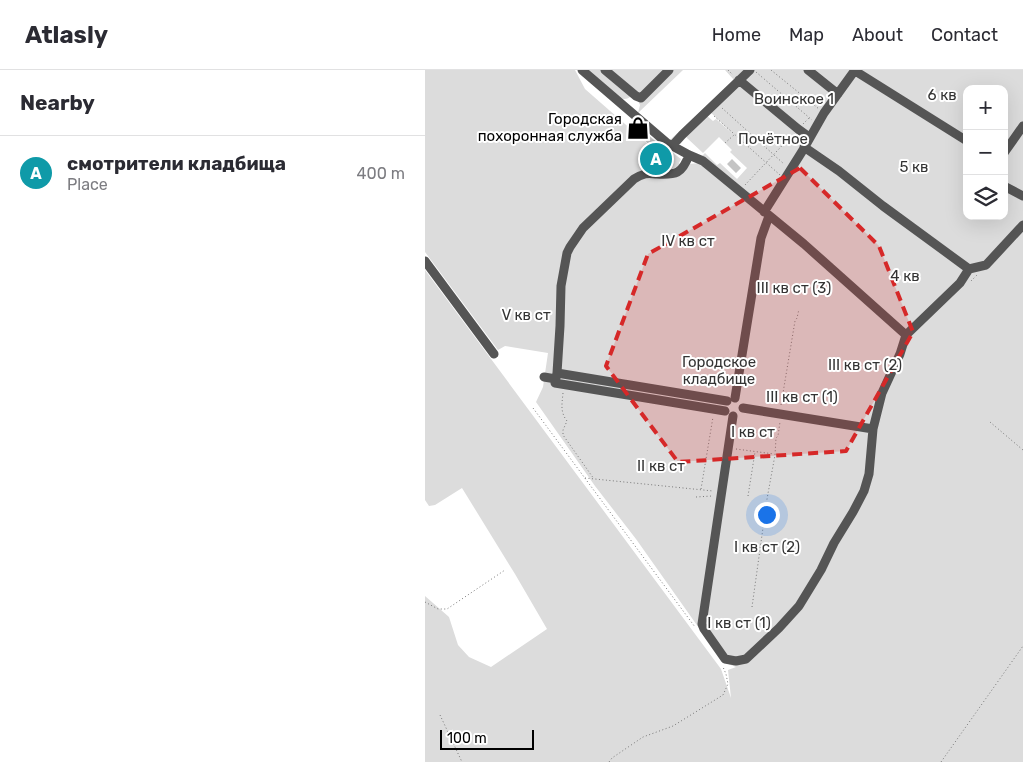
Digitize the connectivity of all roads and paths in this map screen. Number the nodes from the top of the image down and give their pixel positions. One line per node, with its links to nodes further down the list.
1 (582, 70): 20 (street)
2 (605, 70): 7 (street)
3 (752, 70): 8 (street); 13 (path)
4 (771, 70): 12 (path)
5 (808, 70): 9 (street)
6 (855, 70): 9 (street); 18 (street)
7 (664, 72)
8 (739, 80): 10 (street); 15 (street)
9 (838, 94): 12 (street)
10 (716, 102): 11 (street); 24 (path)
11 (708, 110): 16 (path); 20 (street)
12 (824, 113): 13 (street)
13 (816, 125): 17 (street)
14 (1023, 126): 22 (street)
15 (798, 129): 17 (street); 24 (path)
16 (734, 134): 19 (path); 25 (path)
17 (809, 137): 21 (street)
18 (963, 138)
19 (725, 143)
20 (672, 146): 23 (street)
21 (804, 147): 26 (street); 34 (street)
22 (1008, 147)
23 (689, 155): 29 (street); 38 (street)
24 (774, 155): 25 (path); 26 (path)
25 (766, 163): 27 (path); 29 (path)
26 (790, 170): 27 (street)
27 (784, 179): 31 (street)
28 (1008, 188): 30 (street)
29 (739, 191): 31 (street)
30 (1023, 196)
31 (767, 214): 36 (street); 41 (street)
32 (1023, 226): 34 (street)
33 (425, 261): 37 (street)
34 (969, 269): 36 (street)
35 (799, 309): 46 (path)
36 (906, 335): 48 (street)
37 (494, 354)
38 (556, 376): 39 (street); 40 (street); 41 (street)
39 (544, 377)
40 (564, 384): 44 (street); 54 (path)
41 (731, 400): 43 (street); 45 (street)
42 (533, 408): 53 (path)
43 (743, 408): 45 (street); 46 (street)
44 (714, 409): 45 (street); 55 (path)
45 (729, 413): 49 (street)
46 (781, 414): 48 (street); 52 (path)
47 (990, 422): 50 (path)
48 (873, 429): 62 (street)
49 (728, 448): 51 (path); 56 (street)
50 (1023, 450)
51 (755, 452): 52 (path); 57 (path)
52 (775, 455): 61 (path)
53 (585, 478): 54 (path); 62 (path)
54 (594, 479): 55 (path)
55 (701, 490): 56 (path)
56 (721, 495): 58 (path); 62 (street)
57 (748, 496)
58 (696, 497)
59 (505, 570): 60 (path)
60 (425, 602)
61 (753, 607)
62 (700, 628)
63 (1023, 646): 68 (path)
64 (723, 667): 67 (path)
65 (440, 715): 66 (path)
66 (462, 762)
67 (609, 762)
68 (941, 762)

